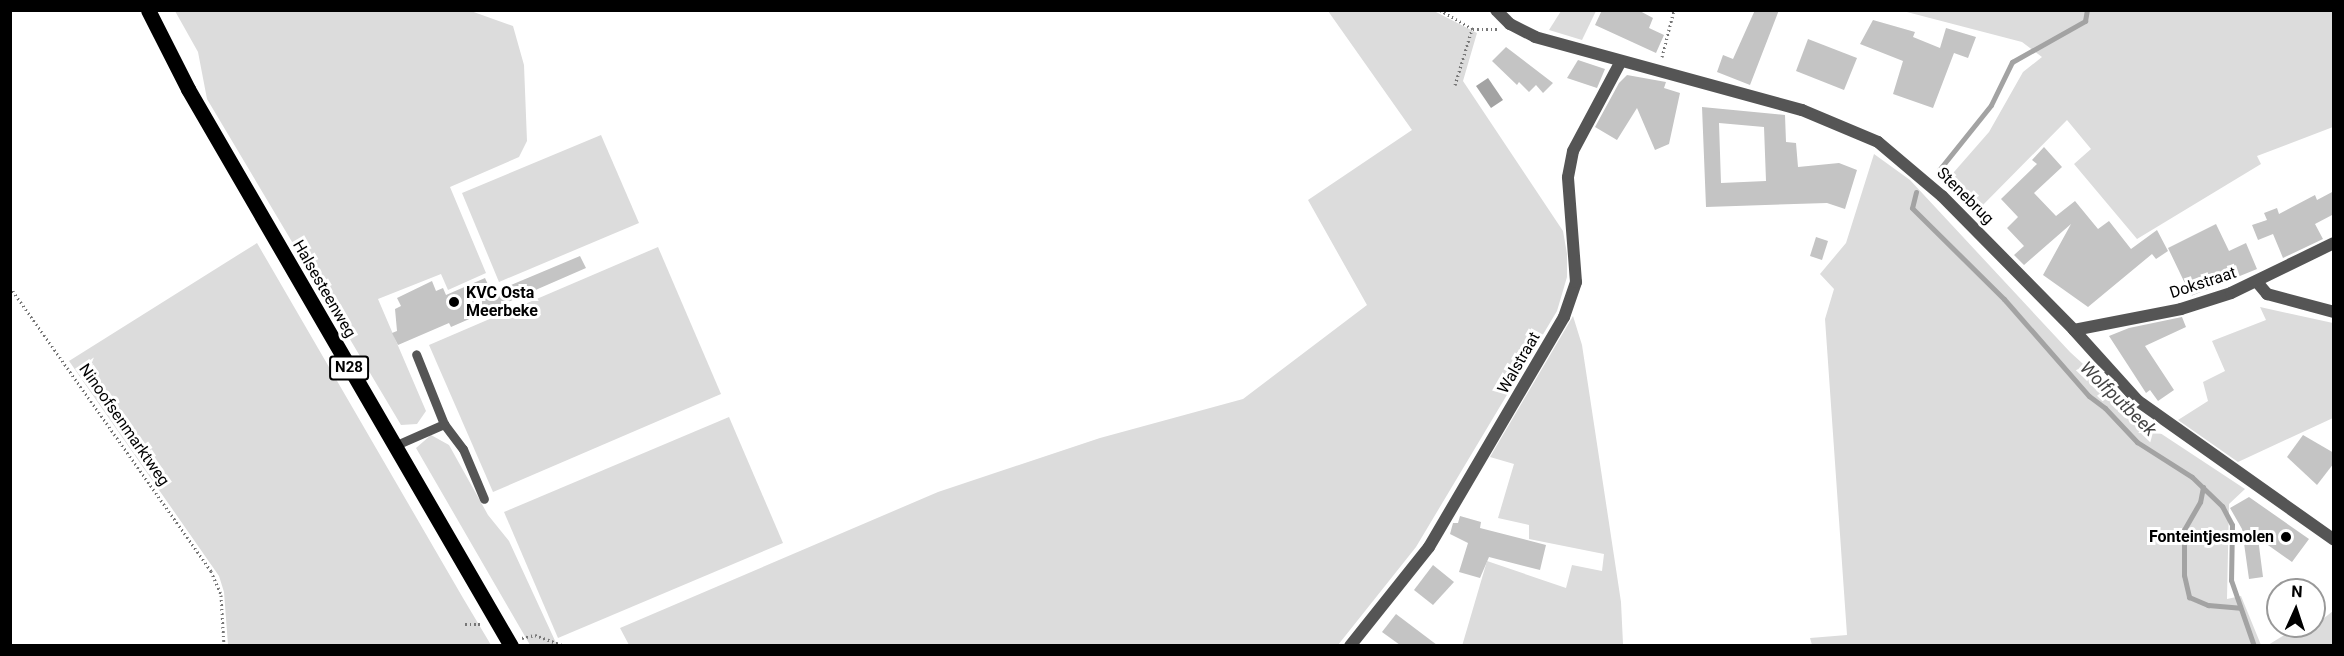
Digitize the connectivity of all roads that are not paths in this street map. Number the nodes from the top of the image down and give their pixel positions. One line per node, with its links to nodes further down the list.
1 (148, 10): 10 (main road, Halsesteenweg / N28)
2 (1496, 10): 3 (street, Stenebrug)
3 (1620, 63): 7 (street, Stenebrug); 14 (street, Walstraat)
4 (2334, 243): 5 (street, Dokstraat)
5 (2257, 282): 6 (street); 7 (street, Dokstraat)
6 (2334, 312)
7 (2074, 330): 12 (street, Stenebrug)
8 (416, 354): 9 (lane)
9 (444, 424): 10 (lane); 11 (lane)
10 (394, 446): 13 (main road, Halsesteenweg / N28)
11 (484, 499)
12 (2334, 540)
13 (510, 644)
14 (1350, 645)

